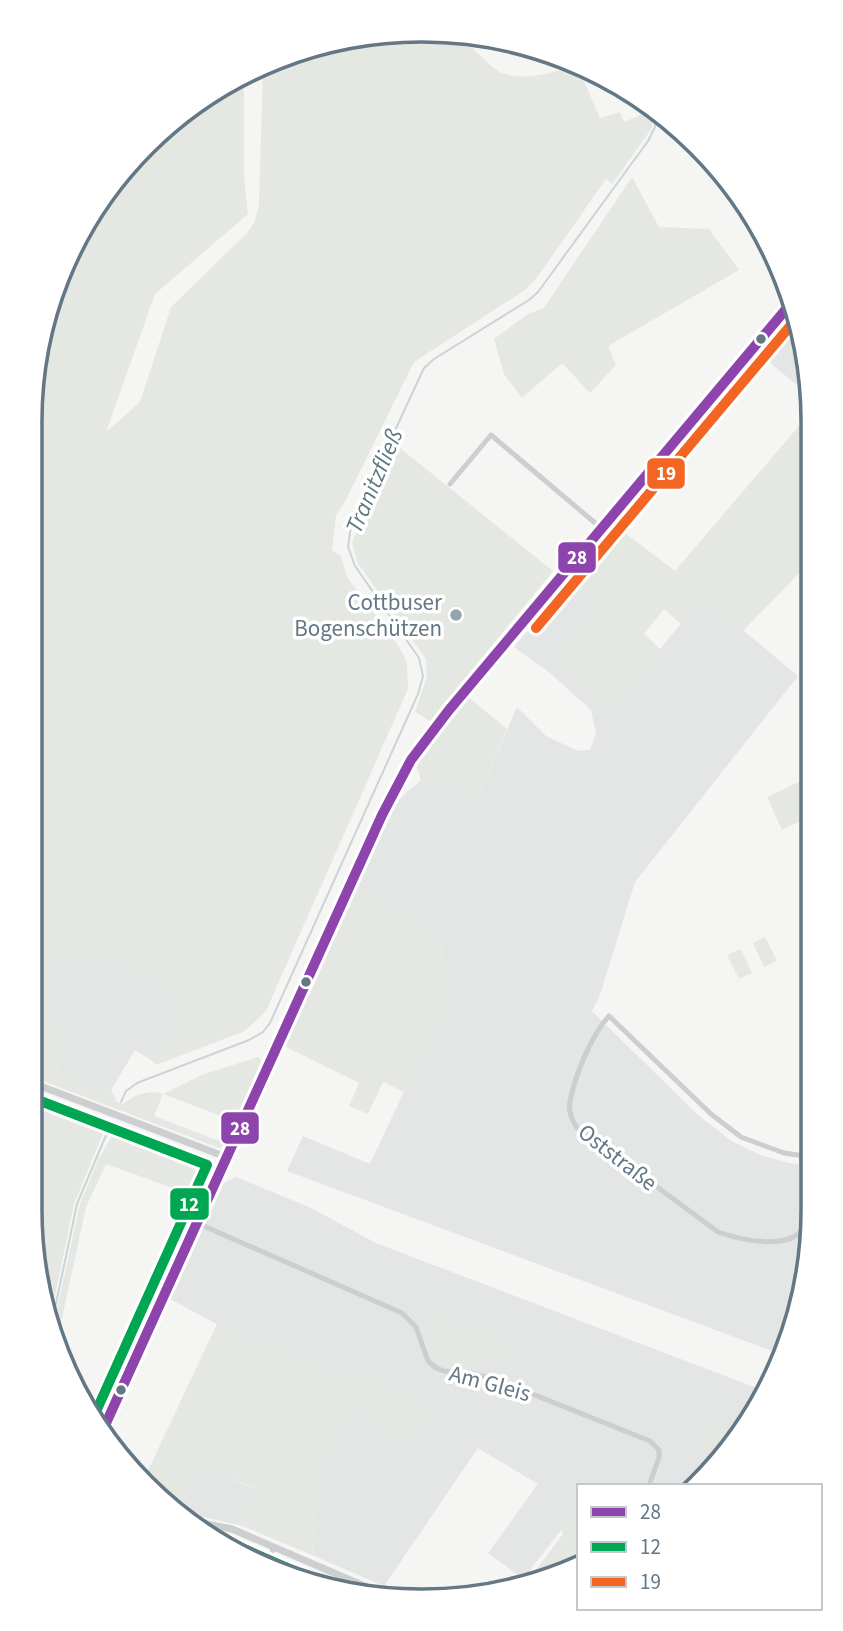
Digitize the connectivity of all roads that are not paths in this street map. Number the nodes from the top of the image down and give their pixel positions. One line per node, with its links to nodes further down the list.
1 (784, 311): 3 (street)
2 (450, 484): 3 (street)
3 (601, 528): 6 (street)
4 (42, 1087): 6 (street)
5 (801, 1156): 8 (street, Oststraße)
6 (226, 1157): 7 (street)
7 (197, 1223): 9 (street); 10 (street, Am Gleis)
8 (800, 1231)
9 (108, 1423)
10 (650, 1484)
11 (211, 1525): 12 (street)
12 (274, 1547): 13 (street); 14 (street)
13 (270, 1557)
14 (360, 1584)

